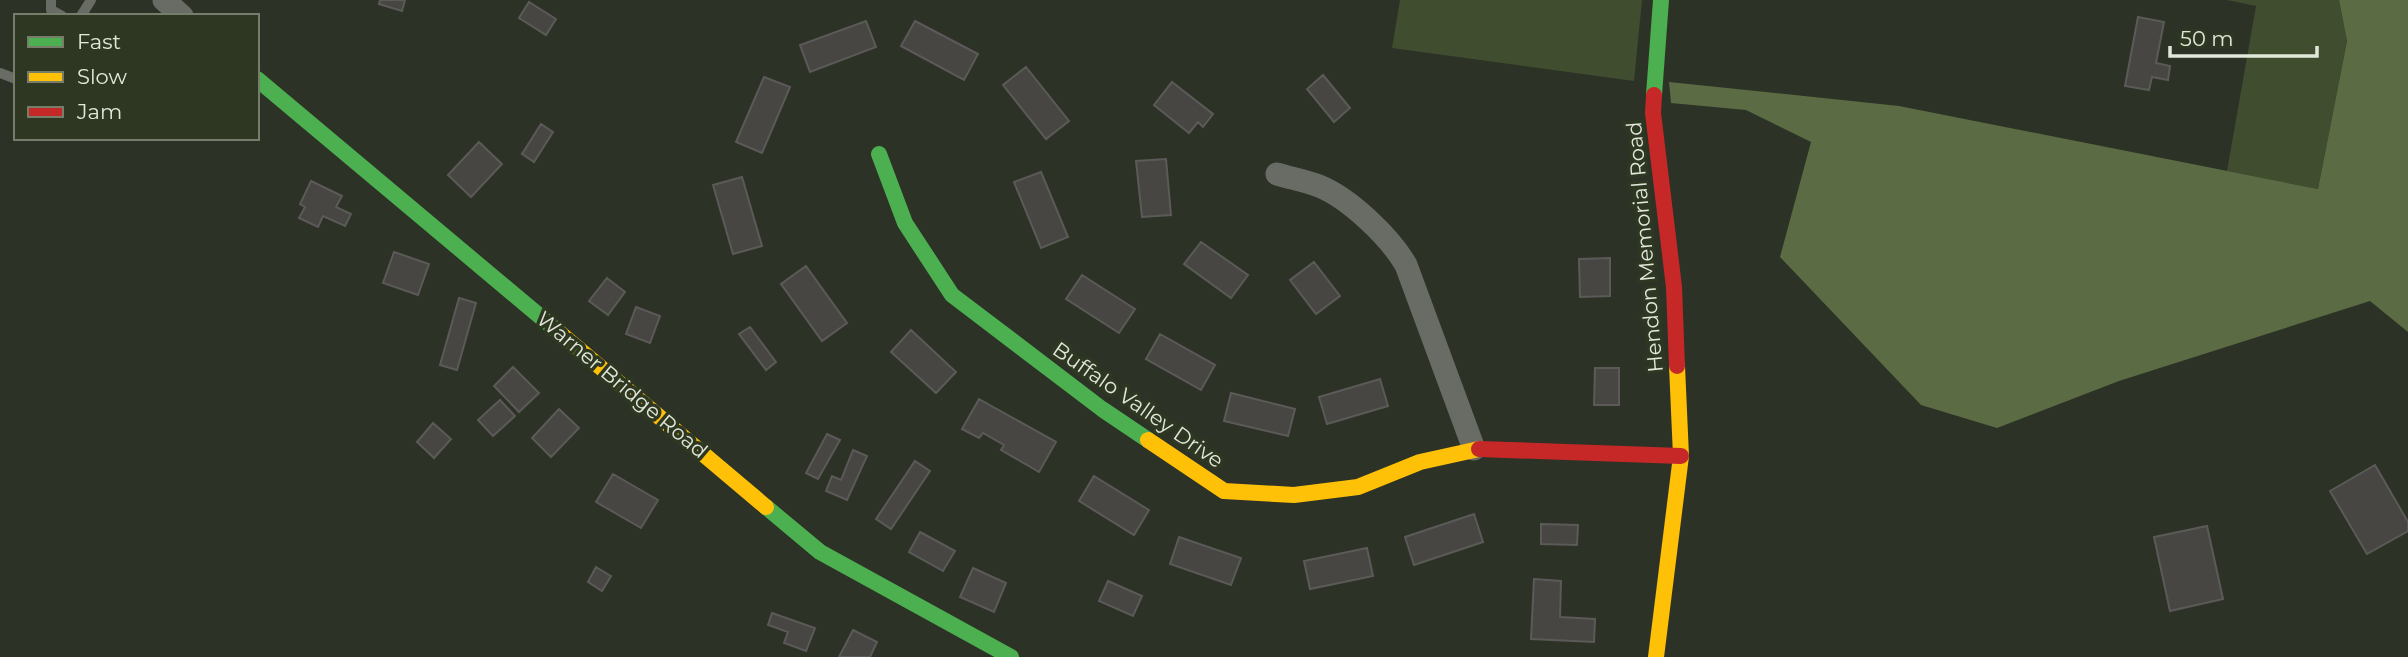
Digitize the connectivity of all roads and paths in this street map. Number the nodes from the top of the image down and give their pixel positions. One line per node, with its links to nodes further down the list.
1 (51, 0): 4 (lane)
2 (164, 0): 5 (street)
3 (1661, 0): 10 (street, Hendon Memorial Road)
4 (58, 14)
5 (181, 14)
6 (259, 81): 11 (street, Warner Bridge Road)
7 (878, 154): 9 (street, Buffalo Valley Drive)
8 (1277, 174): 9 (street)
9 (1474, 449): 10 (street, Buffalo Valley Drive)
10 (1681, 456): 12 (street, Hendon Memorial Road)
11 (1011, 657)
12 (1656, 657)

